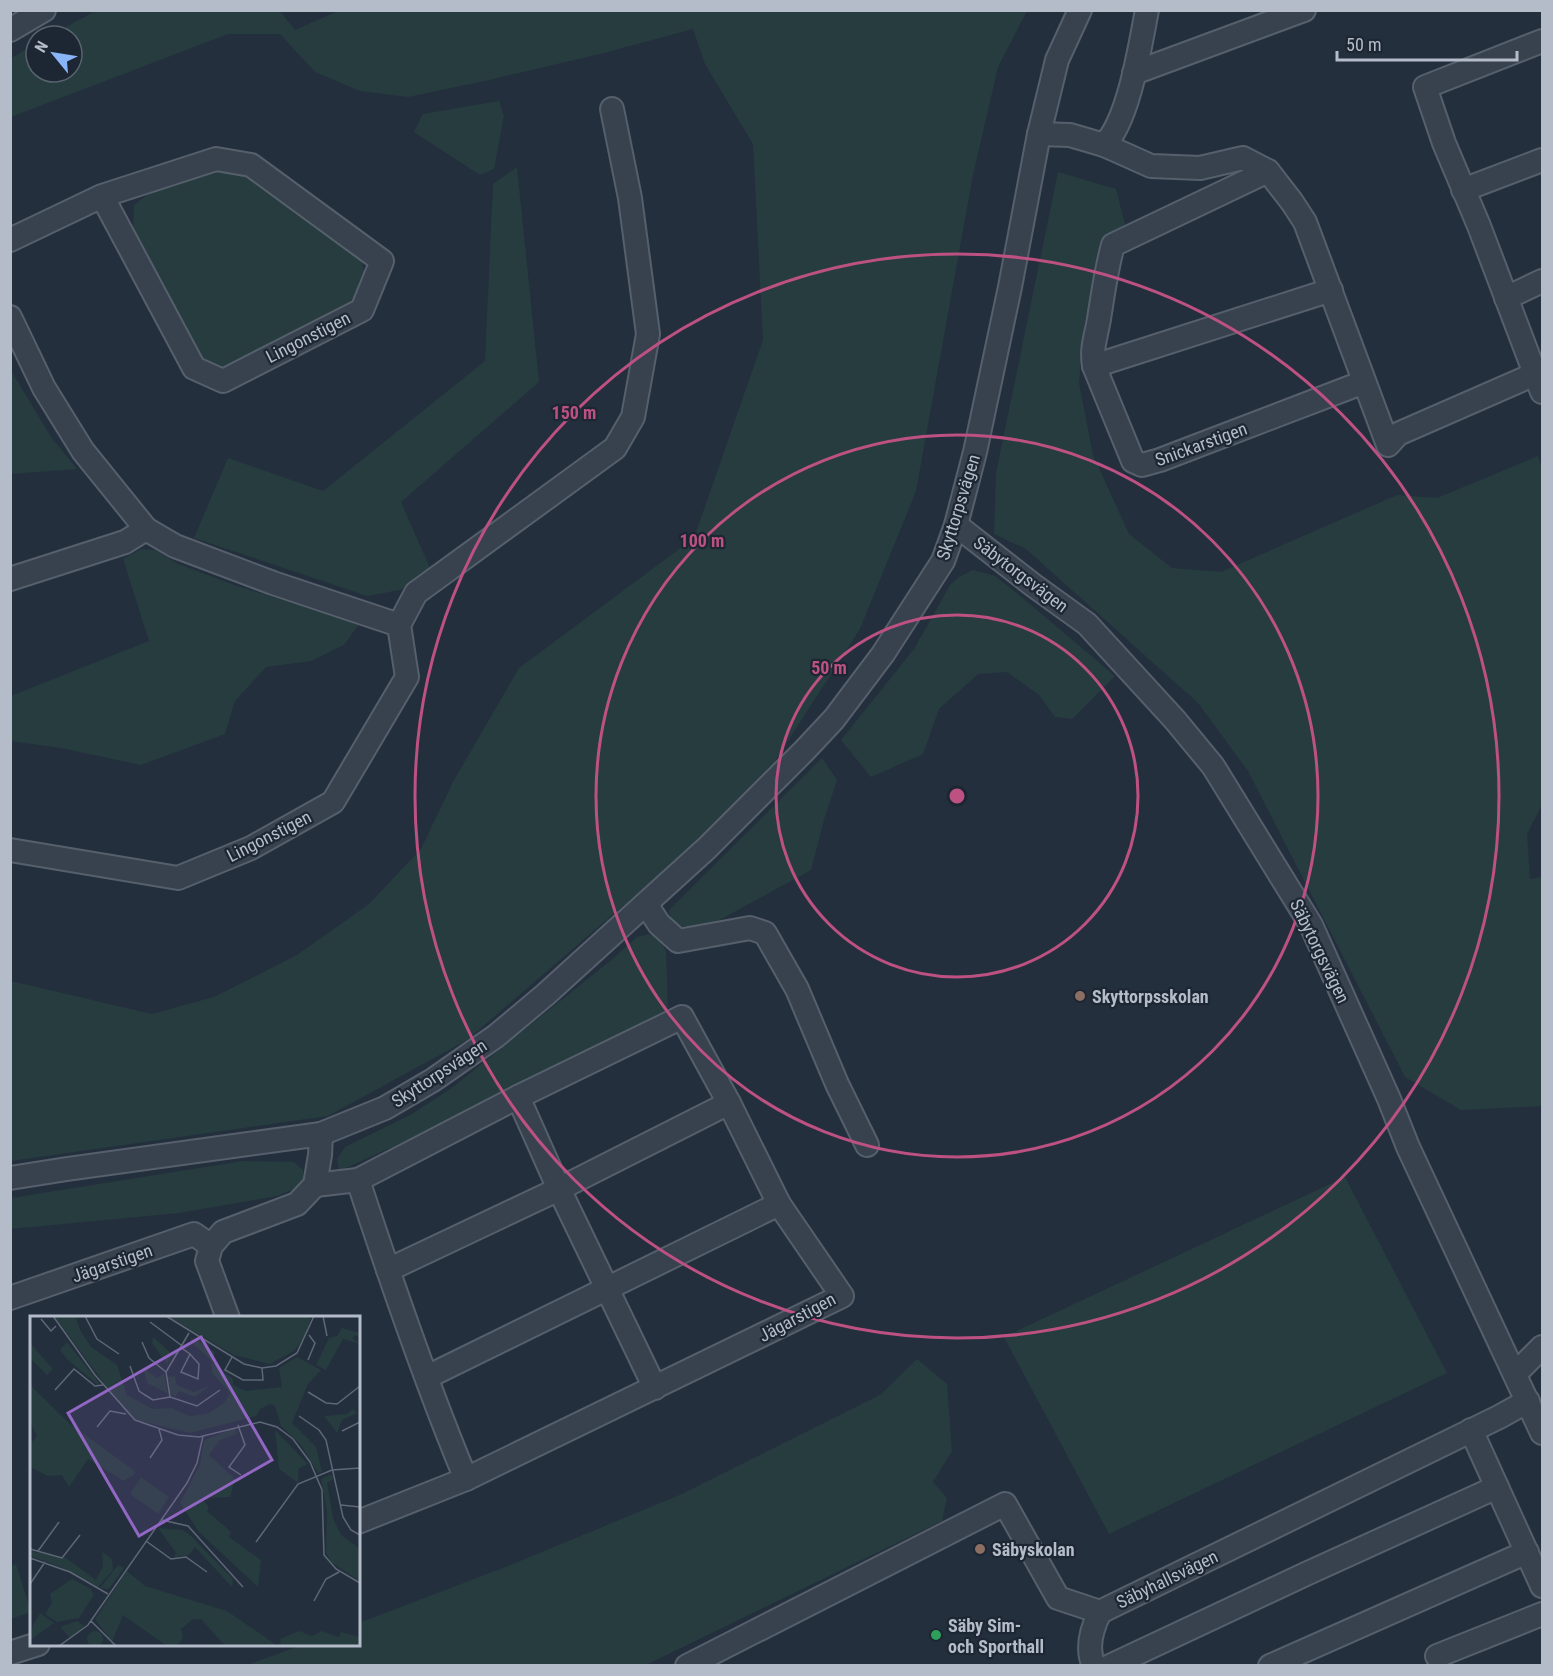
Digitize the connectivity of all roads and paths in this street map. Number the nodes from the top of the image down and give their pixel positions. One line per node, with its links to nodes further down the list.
1 (44, 10): 5 (street)
2 (1080, 10): 9 (street, Skyttorpsvägen)
3 (1147, 10): 7 (street)
4 (1304, 10): 7 (street)
5 (10, 30)
6 (1542, 41): 13 (street)
7 (1134, 74): 10 (street)
8 (612, 109): 26 (street)
9 (1039, 134): 10 (street); 23 (street, Skyttorpsvägen)
10 (1104, 145): 12 (street)
11 (1542, 160): 13 (street)
12 (1268, 171): 17 (street); 20 (street, Snickarstigen)
13 (1463, 190): 18 (street)
14 (102, 196): 14 (street, Lingonstigen); 15 (street, Lingonstigen)
15 (10, 240)
16 (1542, 281): 18 (street)
17 (1331, 290): 20 (street); 21 (street)
18 (1506, 298): 22 (street)
19 (10, 317): 24 (street)
20 (1094, 366): 21 (street, Snickarstigen)
21 (1364, 382): 22 (street)
22 (1539, 383)
23 (956, 525): 28 (street, Skyttorpsvägen); 44 (street, Säbytorgsvägen)
24 (146, 529): 25 (street); 26 (street)
25 (10, 579)
26 (399, 625): 27 (street, Lingonstigen)
27 (10, 849)
28 (646, 904): 31 (street, Skyttorpsvägen); 32 (street)
29 (518, 1097): 30 (street, Jägarstigen); 34 (street, Jägarstigen); 36 (street)
30 (729, 1103): 36 (street); 37 (street, Jägarstigen)
31 (321, 1134): 33 (street, Skyttorpsvägen); 35 (street)
32 (867, 1144)
33 (10, 1178)
34 (358, 1180): 35 (street, Jägarstigen); 39 (street)
35 (315, 1185): 38 (street)
36 (559, 1189): 39 (street); 40 (street)
37 (779, 1204): 40 (street); 46 (street, Jägarstigen)
38 (211, 1246): 41 (street, Jägarstigen); 42 (street)
39 (388, 1270): 45 (street)
40 (607, 1289): 45 (street); 46 (street)
41 (10, 1299)
42 (228, 1316)
43 (1542, 1347): 44 (street)
44 (1515, 1374): 47 (street, Säbytorgsvägen)
45 (427, 1377): 50 (street)
46 (655, 1388): 50 (street, Jägarstigen)
47 (1528, 1401): 48 (street, Säbyhallsvägen); 49 (street, Säbytorgsvägen)
48 (1471, 1430): 51 (street); 55 (street, Säbyhallsvägen)
49 (1542, 1433)
50 (466, 1479): 52 (street, Jägarstigen)
51 (1497, 1487): 53 (street); 62 (street)
52 (360, 1521)
53 (1527, 1552): 54 (street); 63 (street)
54 (1542, 1586)
55 (1100, 1612): 60 (street, Säbyhallsvägen); 61 (street)
56 (1542, 1614): 59 (street)
57 (32, 1646): 58 (street)
58 (10, 1653)
59 (1437, 1656)
60 (687, 1665)
61 (1094, 1665)
62 (1110, 1665)
63 (1270, 1665)

